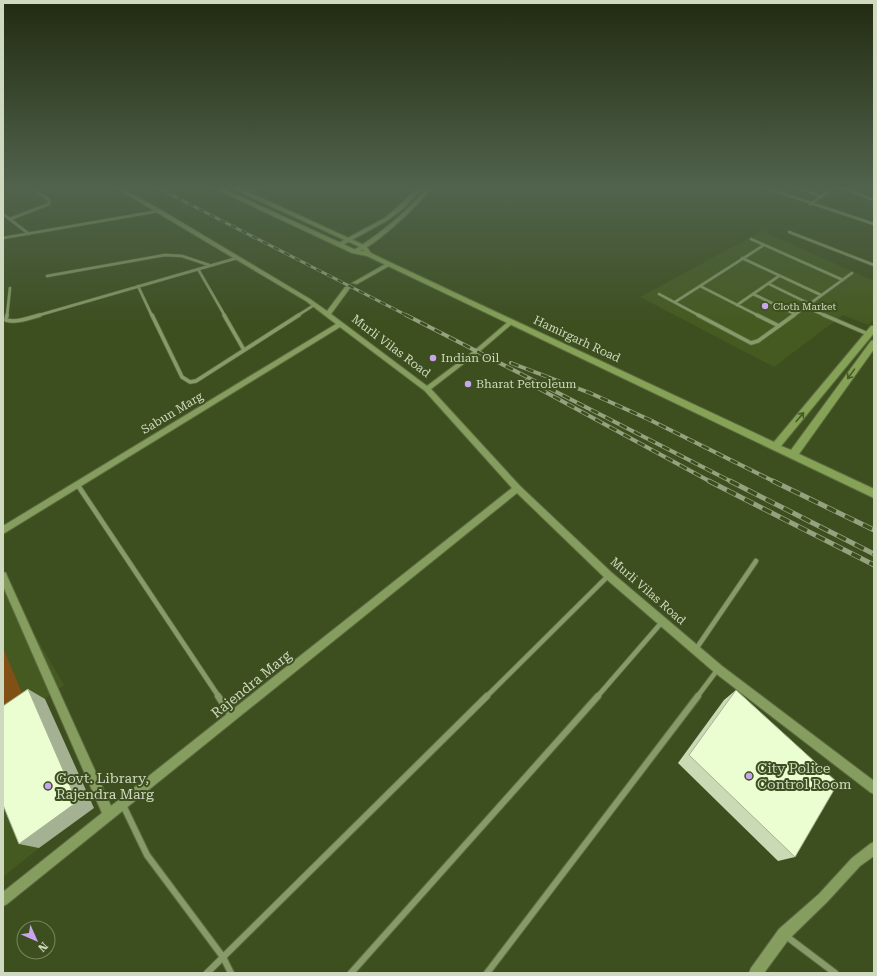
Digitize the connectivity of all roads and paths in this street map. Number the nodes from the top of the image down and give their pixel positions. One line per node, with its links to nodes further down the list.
1 (37, 233): 8 (street)
2 (195, 233): 17 (street)
3 (312, 233): 12 (main road, Hamirgarh Road)
4 (331, 233): 11 (main road)
5 (362, 233): 11 (street)
6 (381, 233): 14 (street)
7 (790, 233): 20 (street)
8 (29, 234): 9 (street)
9 (3, 238)
10 (750, 239): 13 (street)
11 (347, 240): 12 (street); 14 (main road)
12 (339, 245): 15 (main road, Hamirgarh Road)
13 (764, 245): 18 (street); 26 (street)
14 (364, 247): 15 (street); 16 (main road, Hamirgarh Road)
15 (354, 252): 16 (main road, Hamirgarh Road)
16 (369, 254): 19 (main road, Hamirgarh Road)
17 (237, 258): 21 (street); 38 (street)
18 (742, 258): 25 (street); 30 (street)
19 (389, 264): 27 (street); 43 (main road, Hamirgarh Road)
20 (874, 265)
21 (210, 266): 22 (street); 24 (street)
22 (198, 269): 29 (street); 48 (street)
23 (852, 273): 26 (street)
24 (47, 276)
25 (780, 276): 28 (street); 35 (street)
26 (843, 280): 35 (street)
27 (355, 282)
28 (768, 284): 34 (street); 37 (street)
29 (138, 286): 31 (street); 48 (street)
30 (700, 286): 36 (street); 39 (street)
31 (10, 288)
32 (347, 288): 41 (street)
33 (659, 294): 36 (street)
34 (753, 294): 39 (street); 42 (street)
35 (821, 295): 37 (street)
36 (675, 302): 45 (street)
37 (810, 304): 40 (street)
38 (314, 305): 41 (street); 48 (street)
39 (737, 305): 45 (street)
40 (806, 307): 42 (street); 46 (street)
41 (328, 314): 44 (street)
42 (796, 314): 45 (street)
43 (511, 322): 49 (street, Murli Vilas Road); 50 (main road, Hamirgarh Road)
44 (340, 324): 49 (street, Murli Vilas Road); 52 (street, Sabun Marg)
45 (779, 326)
46 (871, 331): 50 (main road, one-way to 46)
47 (874, 343): 51 (main road, one-way to 51)
48 (244, 350)
49 (427, 389): 53 (street, Murli Vilas Road)
50 (775, 446): 51 (main road, Hamirgarh Road)
51 (792, 455): 54 (main road, Hamirgarh Road)
52 (77, 484): 55 (street, Sabun Marg); 62 (street)
53 (517, 488): 57 (street, Murli Vilas Road); 62 (street, Rajendra Marg)
54 (874, 494)
55 (3, 530)
56 (756, 561): 60 (street)
57 (608, 575): 59 (street, Murli Vilas Road); 69 (street)
58 (3, 576): 65 (street)
59 (663, 621): 60 (street, Murli Vilas Road); 72 (street)
60 (696, 649): 61 (street, Murli Vilas Road)
61 (718, 669): 63 (street, Murli Vilas Road); 73 (street)
62 (232, 717): 64 (street, Rajendra Marg)
63 (874, 788)
64 (123, 805): 65 (street, Rajendra Marg); 69 (street)
65 (109, 816): 67 (street, Rajendra Marg)
66 (874, 848): 68 (street)
67 (3, 900)
68 (784, 934): 74 (street); 75 (street)
69 (223, 957): 70 (street); 71 (street)
70 (207, 973)
71 (231, 973)
72 (351, 973)
73 (487, 973)
74 (756, 973)
75 (835, 973)

